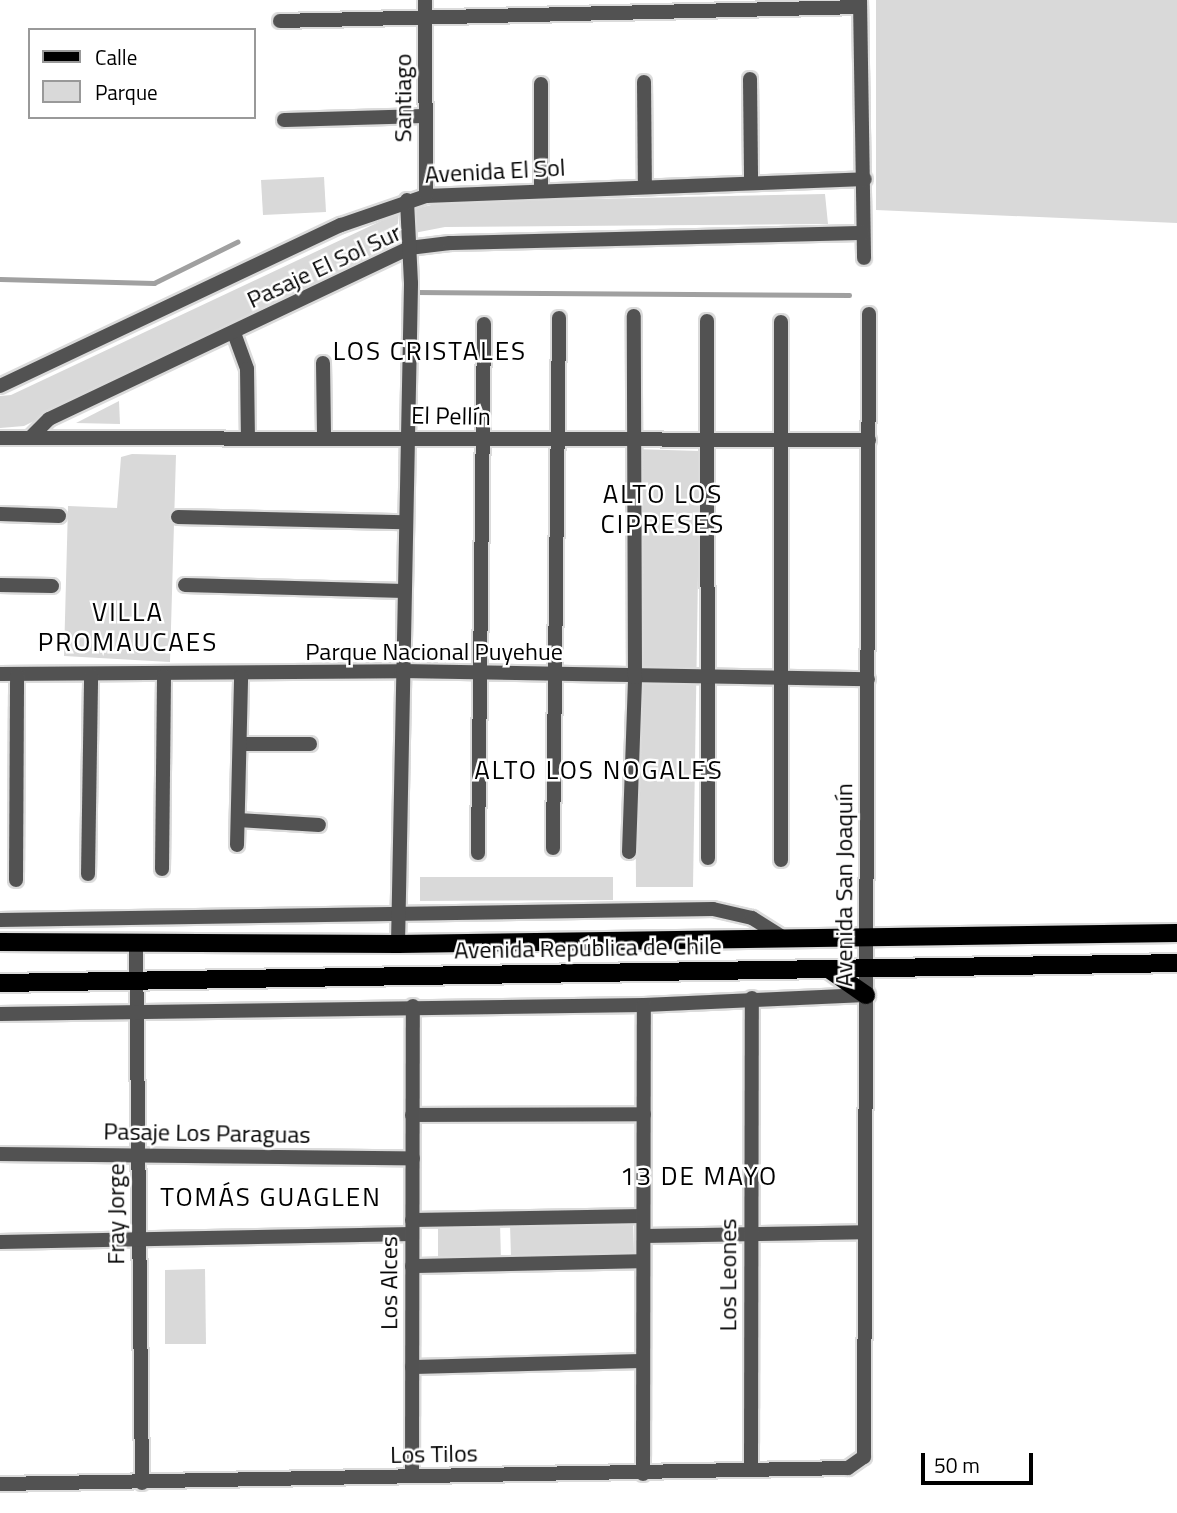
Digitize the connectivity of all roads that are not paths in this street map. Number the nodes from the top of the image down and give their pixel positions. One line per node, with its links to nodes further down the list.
1 (425, 0): 4 (street, Santiago)
2 (860, 3): 3 (street); 11 (street)
3 (639, 5): 4 (street)
4 (425, 16): 5 (street); 9 (street, Santiago)
5 (281, 21)
6 (750, 79): 12 (street)
7 (644, 82): 13 (street)
8 (541, 84): 14 (street)
9 (425, 116): 10 (street); 15 (street, Santiago)
10 (284, 120)
11 (865, 179): 12 (street, Avenida El Sol); 17 (street)
12 (751, 183): 13 (street, Avenida El Sol)
13 (645, 187): 14 (street, Avenida El Sol)
14 (541, 191): 15 (street, Avenida El Sol)
15 (426, 196): 16 (street, Avenida El Sol)
16 (407, 200): 18 (street); 28 (street, Avenida El Sol)
17 (863, 233): 18 (street, Pasaje El Sol Sur); 19 (street)
18 (409, 248): 26 (street, Pasaje El Sol Sur); 33 (street)
19 (864, 258)
20 (869, 314): 36 (street, Avenida San Joaquín)
21 (634, 316): 37 (street)
22 (559, 318): 35 (street)
23 (707, 321): 38 (street)
24 (781, 322): 39 (street)
25 (484, 324): 34 (street)
26 (234, 333): 29 (street, Pasaje El Sol Sur); 31 (street)
27 (323, 363): 32 (street)
28 (0, 386)
29 (31, 437): 30 (street); 31 (street, El Pellín)
30 (0, 438)
31 (248, 438): 32 (street, El Pellín)
32 (324, 439): 33 (street, El Pellín)
33 (405, 439): 34 (street, El Pellín); 43 (street)
34 (483, 440): 35 (street, El Pellín); 49 (street)
35 (557, 440): 37 (street, El Pellín); 51 (street)
36 (869, 440): 39 (street, El Pellín); 59 (street, Avenida San Joaquín)
37 (635, 441): 38 (street, El Pellín); 58 (street)
38 (705, 441): 39 (street, El Pellín); 53 (street)
39 (780, 442): 57 (street)
40 (0, 514): 41 (street)
41 (60, 516)
42 (178, 517): 43 (street)
43 (404, 522): 47 (street)
44 (0, 585): 46 (street)
45 (185, 585): 47 (street)
46 (52, 586)
47 (404, 591): 48 (street)
48 (401, 671): 49 (street, Parque Nacional Puyehue); 56 (street, Parque Nacional Puyehue); 73 (street)
49 (480, 673): 51 (street, Parque Nacional Puyehue); 67 (street)
50 (0, 674): 52 (street, Parque Nacional Puyehue)
51 (553, 674): 58 (street, Parque Nacional Puyehue); 65 (street)
52 (17, 675): 54 (street, Parque Nacional Puyehue); 72 (street)
53 (704, 675): 57 (street, Parque Nacional Puyehue); 58 (street, Parque Nacional Puyehue); 68 (street)
54 (91, 676): 55 (street, Parque Nacional Puyehue); 71 (street)
55 (164, 676): 56 (street, Parque Nacional Puyehue); 70 (street)
56 (241, 676): 60 (street)
57 (778, 676): 59 (street, Parque Nacional Puyehue); 69 (street)
58 (635, 677): 66 (street)
59 (868, 679): 76 (street, Avenida San Joaquín)
60 (240, 744): 61 (street); 62 (street)
61 (310, 744)
62 (238, 821): 63 (street); 64 (street)
63 (319, 825)
64 (237, 845)
65 (553, 848)
66 (629, 852)
67 (478, 853)
68 (708, 858)
69 (781, 860)
70 (162, 869)
71 (88, 874)
72 (16, 880)
73 (399, 914): 74 (street, Avenida República de Chile); 77 (street, Avenida República de Chile); 80 (street)
74 (0, 920)
75 (1177, 933): 76 (main road, Avenida República de Chile)
76 (867, 938): 77 (main road, Avenida República de Chile); 82 (street, Avenida San Joaquín)
77 (785, 939): 80 (main road, Avenida República de Chile)
78 (0, 942): 79 (main road, Avenida República de Chile)
79 (136, 944): 80 (main road, Avenida República de Chile); 84 (street, Fray Jorge)
80 (398, 944)
81 (1177, 963): 82 (main road, Avenida República de Chile)
82 (866, 967): 83 (main road, Avenida República de Chile); 86 (street, Avenida San Joaquín)
83 (819, 968): 84 (main road, Avenida República de Chile); 86 (main road)
84 (136, 982): 85 (main road, Avenida República de Chile); 90 (street, Fray Jorge)
85 (0, 983)
86 (866, 995): 87 (street); 99 (street, Avenida San Joaquín)
87 (752, 998): 88 (street); 100 (street, Los Leones)
88 (645, 1005): 89 (street); 92 (street)
89 (413, 1006): 90 (street); 93 (street, Los Alces)
90 (137, 1010): 91 (street); 95 (street, Fray Jorge)
91 (0, 1013)
92 (644, 1114): 93 (street); 97 (street)
93 (412, 1115): 96 (street, Los Alces)
94 (0, 1154): 95 (street, Pasaje Los Paraguas)
95 (138, 1154): 96 (street, Pasaje Los Paraguas); 102 (street, Fray Jorge)
96 (412, 1158): 98 (street, Los Alces)
97 (643, 1216): 98 (street); 101 (street)
98 (412, 1227): 102 (street); 105 (street, Los Alces)
99 (863, 1233): 100 (street); 108 (street, Avenida San Joaquín)
100 (750, 1234): 101 (street); 109 (street, Los Leones)
101 (644, 1236): 104 (street)
102 (139, 1241): 103 (street); 112 (street, Fray Jorge)
103 (0, 1242)
104 (643, 1261): 105 (street); 106 (street)
105 (412, 1266): 107 (street, Los Alces)
106 (643, 1361): 107 (street); 110 (street)
107 (412, 1367): 111 (street, Los Alces)
108 (863, 1457): 109 (street, Los Tilos)
109 (751, 1468): 110 (street, Los Tilos)
110 (643, 1474): 111 (street, Los Tilos)
111 (412, 1476): 112 (street, Los Tilos)
112 (142, 1483): 113 (street, Los Tilos)
113 (0, 1484)

